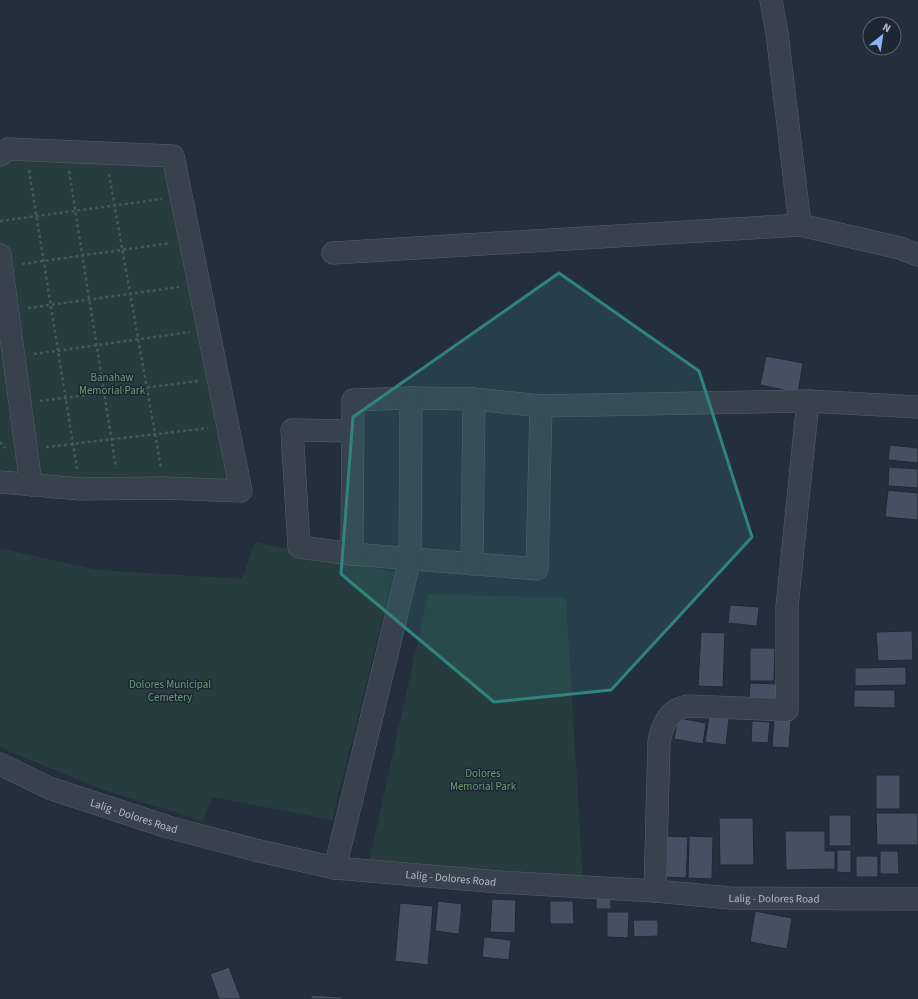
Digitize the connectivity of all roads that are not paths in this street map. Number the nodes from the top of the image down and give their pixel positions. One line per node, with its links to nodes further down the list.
1 (771, 0): 3 (street)
2 (0, 155): 14 (street)
3 (800, 225): 4 (street); 5 (street)
4 (333, 253)
5 (918, 255)
6 (1, 261): 14 (street)
7 (411, 398): 8 (street); 12 (street); 16 (street)
8 (474, 399): 10 (street); 17 (street)
9 (808, 401): 10 (street); 11 (street); 20 (street)
10 (541, 406): 17 (street)
11 (918, 407)
12 (353, 431): 15 (street); 15 (street)
13 (0, 482): 14 (street)
14 (31, 485)
15 (352, 554): 16 (street)
16 (410, 559): 17 (street); 19 (street)
17 (472, 564)
18 (0, 764): 19 (street, Lalig - Dolores Road)
19 (335, 868): 20 (street, Lalig - Dolores Road)
20 (655, 891): 21 (street, Lalig - Dolores Road)
21 (918, 900)

